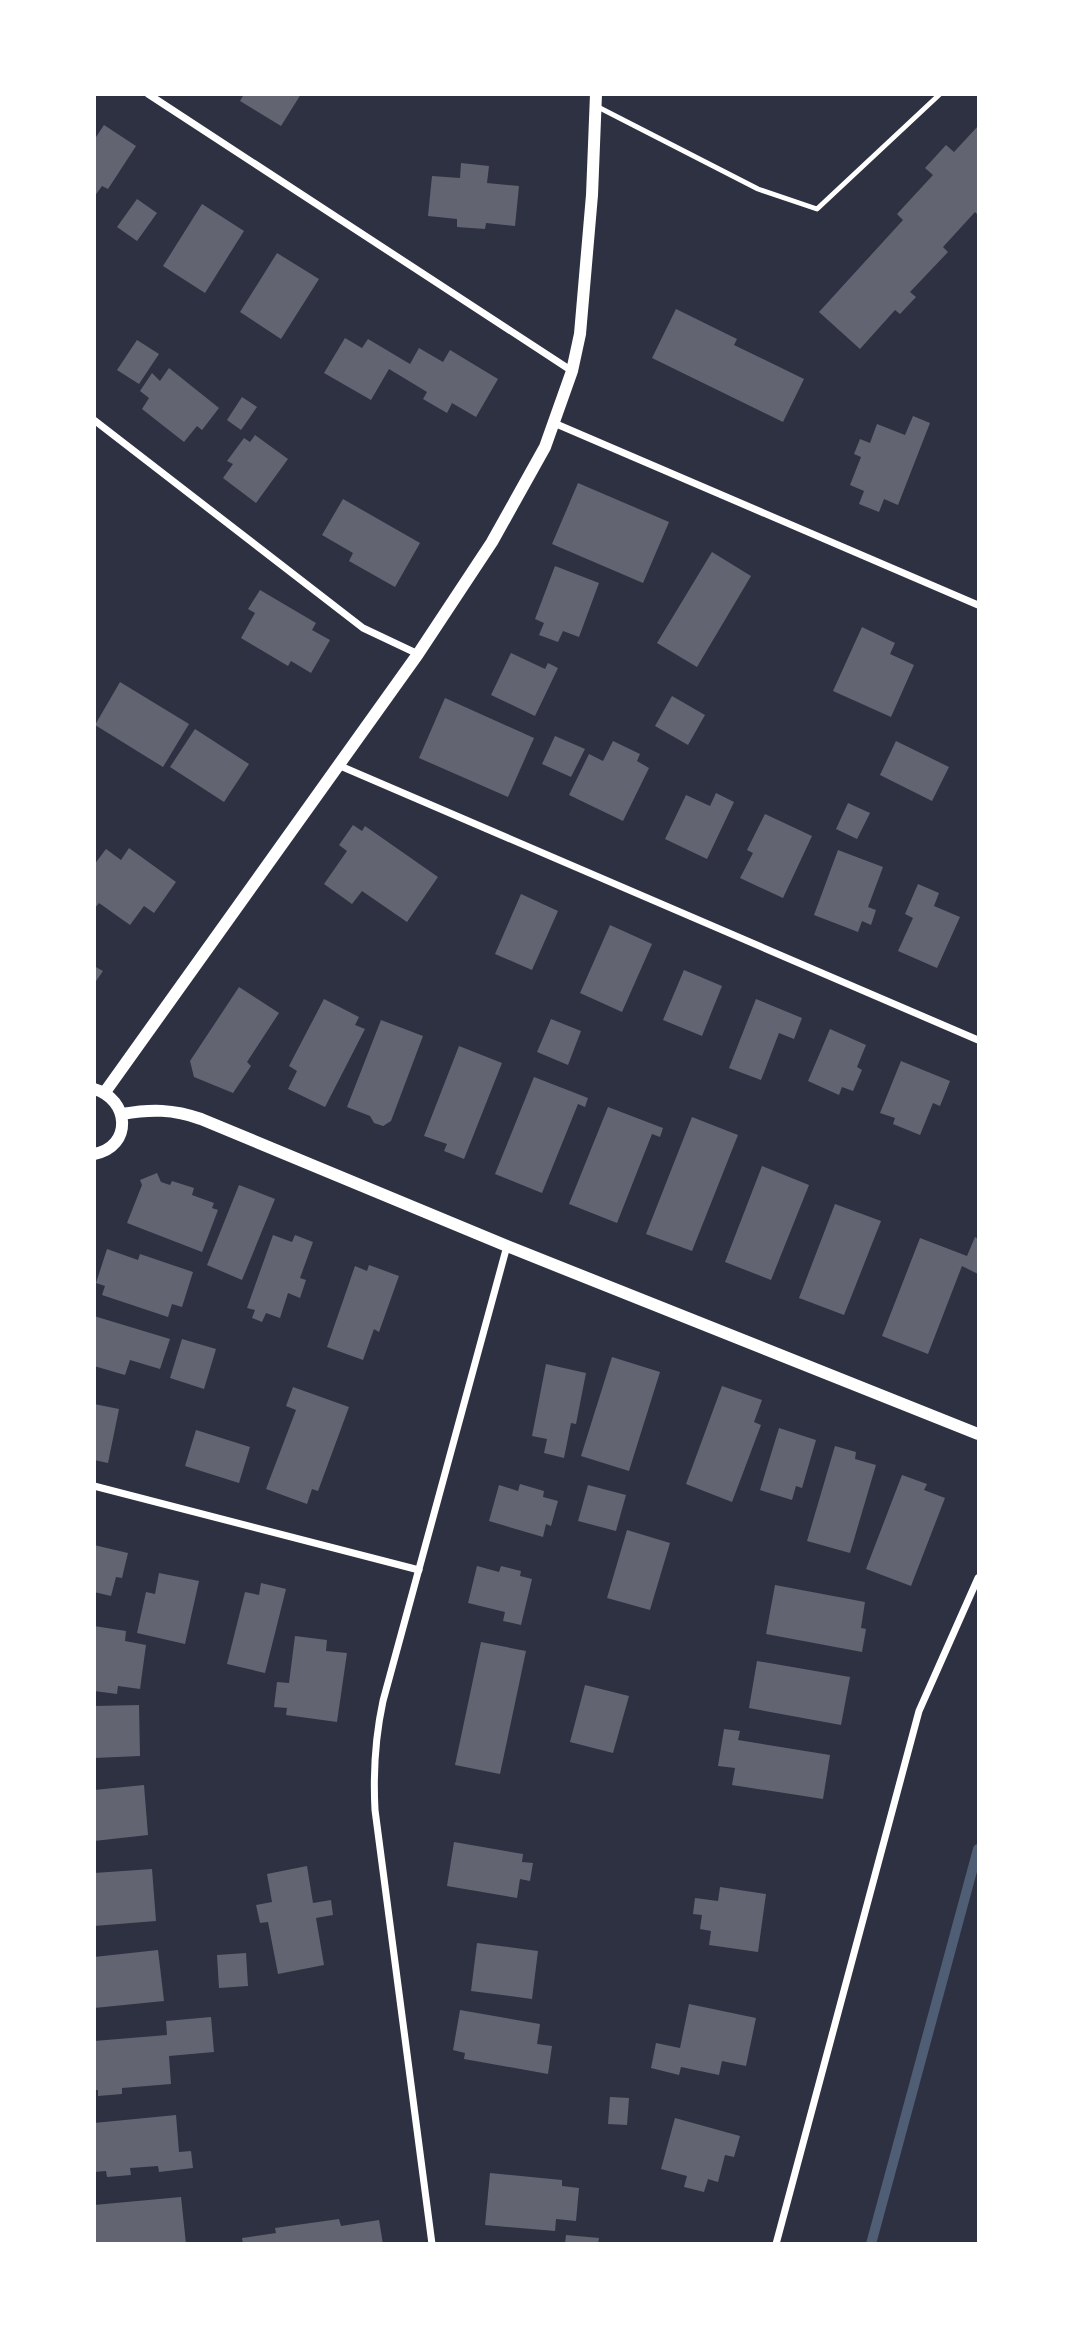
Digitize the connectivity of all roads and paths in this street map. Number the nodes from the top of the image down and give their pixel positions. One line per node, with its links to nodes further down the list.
1 (148, 94): 4 (street)
2 (940, 94): 3 (lane)
3 (596, 100): 4 (street)
4 (572, 371): 6 (street)
5 (94, 419): 8 (street)
6 (554, 423): 7 (street); 8 (street)
7 (978, 605)
8 (418, 654): 9 (street)
9 (338, 765): 10 (street); 11 (street)
10 (978, 1040)
11 (100, 1090): 12 (street)
12 (122, 1114): 13 (street); 14 (street)
13 (94, 1154)
14 (507, 1246): 15 (street); 17 (street)
15 (978, 1434)
16 (94, 1486): 17 (street)
17 (419, 1570): 19 (street)
18 (978, 1578): 20 (street)
19 (432, 2244)
20 (776, 2244)

